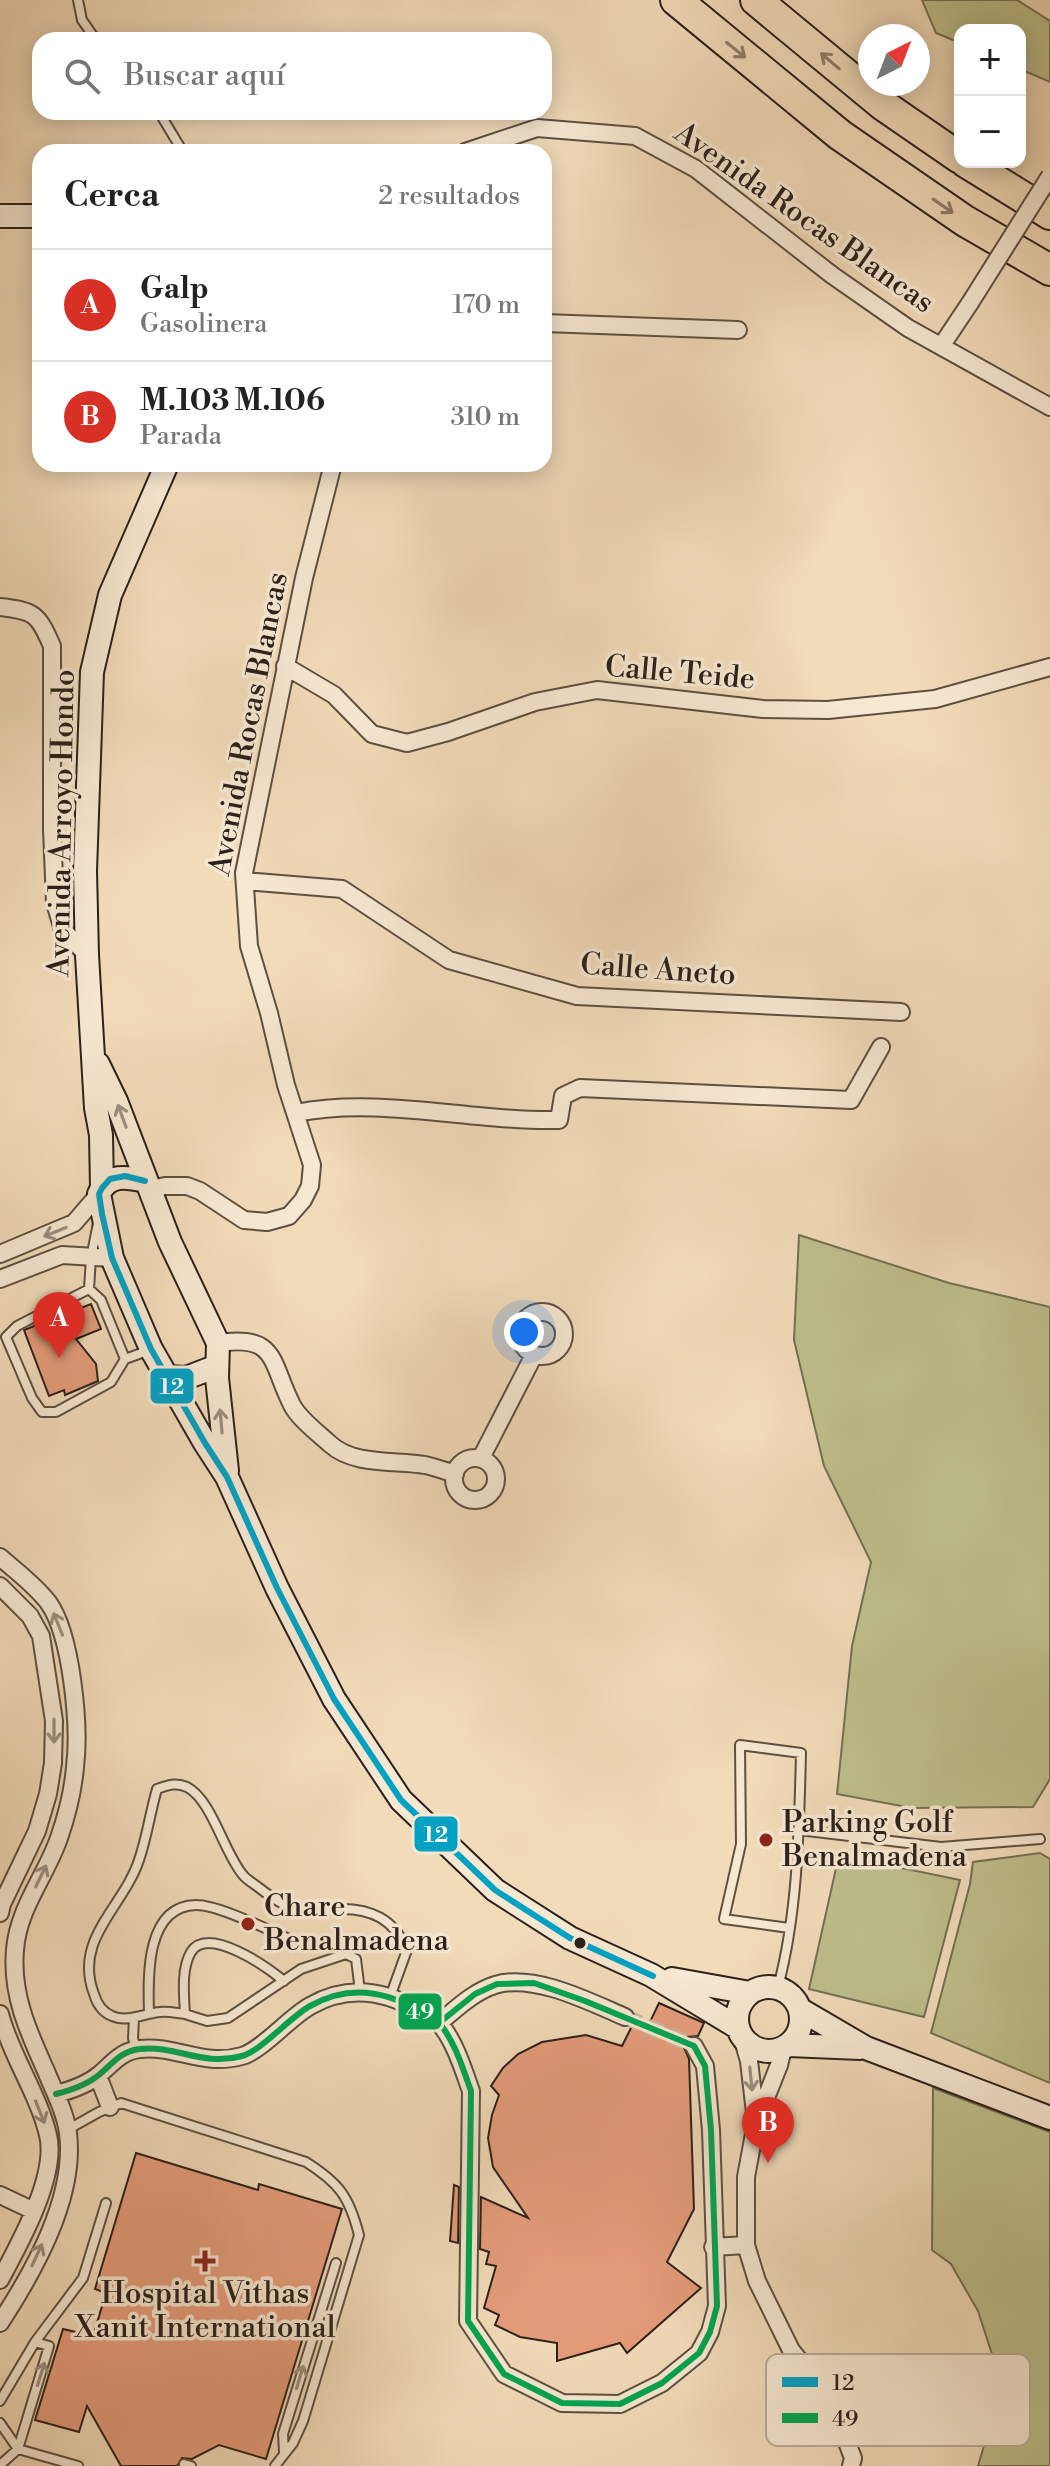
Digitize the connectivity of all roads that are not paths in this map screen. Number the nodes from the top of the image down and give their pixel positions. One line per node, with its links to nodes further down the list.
1 (78, 0): 4 (lane)
2 (676, 0): 14 (highway, one-way to 14)
3 (756, 0): 8 (highway, one-way to 3)
4 (90, 32)
5 (164, 120): 6 (lane)
6 (178, 144)
7 (492, 144): 17 (street, Avenida Rocas Blancas)
8 (954, 154)
9 (976, 168): 11 (highway)
10 (1050, 176): 17 (street, bridge)
11 (1050, 214)
12 (0, 216): 13 (main road)
13 (32, 216)
14 (1050, 270)
15 (552, 323): 16 (street)
16 (738, 330)
17 (942, 345): 18 (street, Avenida Rocas Blancas)
18 (1050, 407)
19 (164, 472): 25 (main road, Avenida Arroyo Hondo)
20 (331, 472): 22 (street, Avenida Rocas Blancas)
21 (0, 607): 25 (street)
22 (285, 666): 23 (street, Calle Teide); 24 (street, Avenida Rocas Blancas)
23 (1050, 667)
24 (245, 881): 26 (street, Calle Aneto); 29 (street, Avenida Rocas Blancas)
25 (87, 955): 28 (main road, Avenida Arroyo Hondo)
26 (901, 1012)
27 (881, 1047): 29 (street)
28 (93, 1053): 30 (main road, Avenida Arroyo Hondo, one-way to 28); 31 (main road, Avenida Arroyo Hondo)
29 (296, 1113): 30 (street, Avenida Rocas Blancas)
30 (148, 1185): 31 (main road); 36 (main road, Avenida Arroyo Hondo)
31 (101, 1199): 32 (street, one-way to 32); 33 (main road, Avenida Arroyo Hondo)
32 (0, 1254)
33 (102, 1258): 34 (street); 35 (lane); 37 (main road, Avenida Arroyo Hondo)
34 (0, 1279)
35 (89, 1289): 39 (lane); 39 (lane)
36 (218, 1343): 40 (main road); 43 (street)
37 (151, 1349): 39 (lane); 41 (main road, Avenida Arroyo Hondo)
38 (534, 1355): 42 (street)
39 (125, 1359)
40 (217, 1366): 41 (main road); 44 (main road, one-way to 40)
41 (168, 1377): 44 (main road)
42 (481, 1458): 43 (street); 43 (street)
43 (455, 1474)
44 (227, 1477): 54 (main road)
45 (0, 1557): 73 (street, one-way to 45)
46 (0, 1586): 47 (street)
47 (19, 1603): 48 (street); 51 (street, one-way to 51)
48 (0, 1609)
49 (799, 1830): 50 (lane); 52 (lane); 52 (lane)
50 (1040, 1839)
51 (0, 1913)
52 (789, 1928): 56 (lane)
53 (296, 1942): 61 (lane)
54 (651, 1975): 58 (main road); 67 (main road)
55 (284, 1981): 57 (lane); 63 (lane); 63 (lane)
56 (778, 1987): 58 (main road); 60 (main road)
57 (360, 1991): 59 (street); 71 (street)
58 (750, 1993): 67 (main road)
59 (390, 1997): 65 (lane); 66 (street)
60 (801, 2010): 69 (main road); 70 (main road)
61 (149, 2013): 63 (lane); 65 (lane)
62 (0, 2014): 80 (street, one-way to 80)
63 (185, 2014)
64 (625, 2017): 66 (street)
65 (134, 2018): 71 (lane)
66 (439, 2023): 82 (street)
67 (740, 2032): 69 (main road); 76 (street, one-way to 76)
68 (694, 2046): 82 (street)
69 (786, 2047): 70 (main road); 76 (street)
70 (866, 2048): 75 (main road)
71 (136, 2049): 72 (street)
72 (98, 2076): 73 (street); 74 (street)
73 (56, 2094): 77 (street)
74 (110, 2107): 77 (lane); 92 (lane)
75 (1050, 2118)
76 (756, 2123): 81 (street)
77 (67, 2130): 85 (street, one-way to 77)
78 (0, 2195): 80 (street)
79 (106, 2203): 86 (lane)
80 (34, 2211): 84 (street)
81 (746, 2245): 82 (street); 87 (street)
82 (713, 2247)
83 (336, 2263): 92 (lane, one-way to 83)
84 (0, 2280)
85 (0, 2323)
86 (35, 2342): 88 (lane); 91 (lane, one-way to 86)
87 (794, 2354)
88 (0, 2401)
89 (0, 2423): 91 (lane)
90 (848, 2446): 96 (street)
91 (18, 2449): 93 (lane); 94 (lane)
92 (284, 2452): 95 (lane)
93 (0, 2465)
94 (78, 2466)
95 (275, 2466)
96 (851, 2466)

